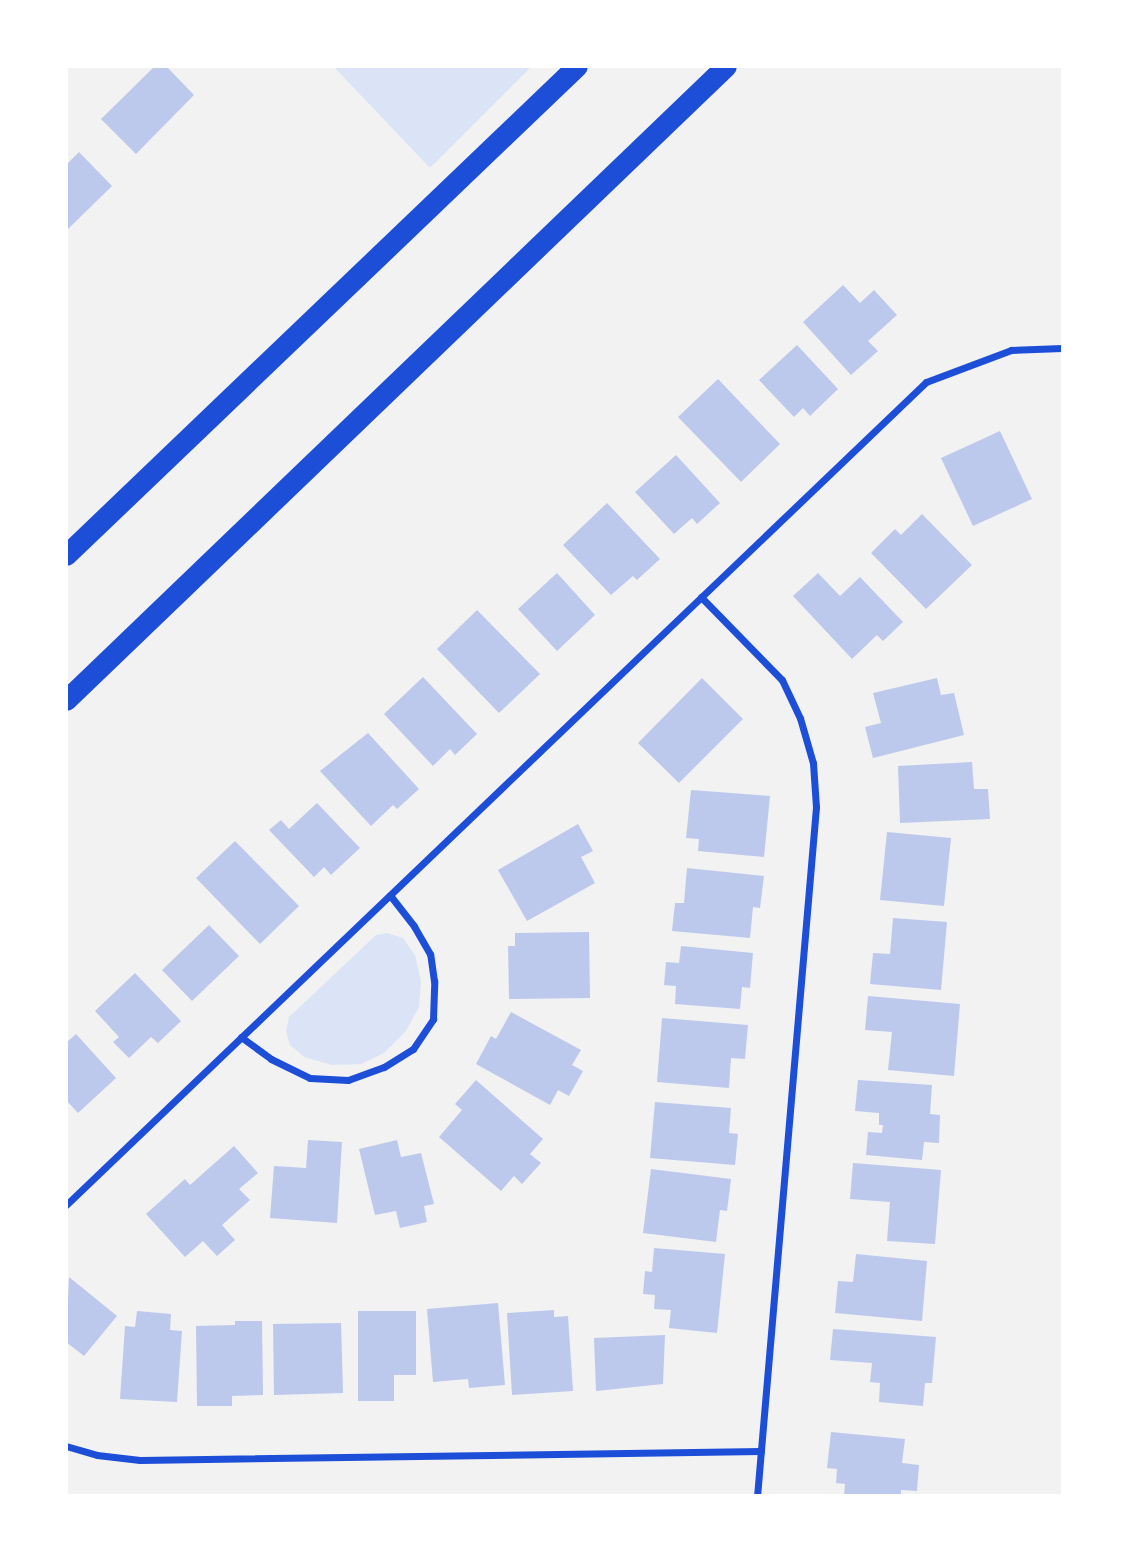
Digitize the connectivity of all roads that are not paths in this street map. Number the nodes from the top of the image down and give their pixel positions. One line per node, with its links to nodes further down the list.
1 (577, 66): 4 (highway)
2 (726, 66): 6 (highway)
3 (1062, 348): 5 (street)
4 (66, 555)
5 (701, 597): 7 (street); 11 (street)
6 (66, 700)
7 (390, 895): 8 (street); 8 (street)
8 (241, 1037): 9 (street)
9 (66, 1205)
10 (66, 1446): 11 (street)
11 (761, 1451): 12 (street)
12 (757, 1496)

